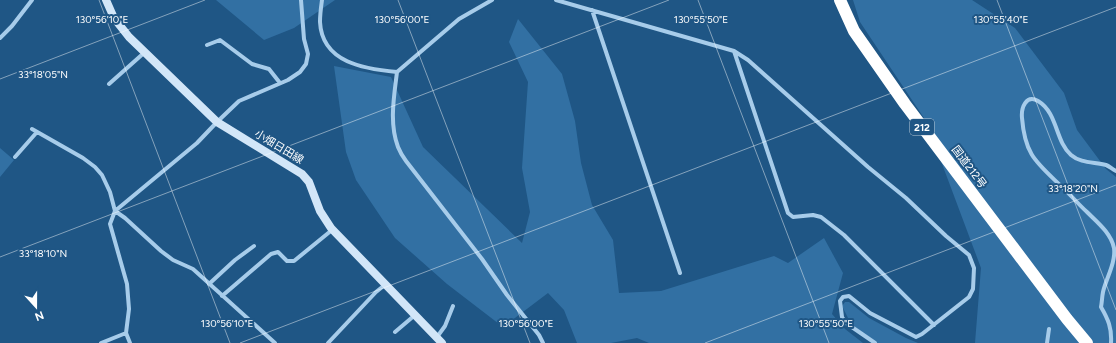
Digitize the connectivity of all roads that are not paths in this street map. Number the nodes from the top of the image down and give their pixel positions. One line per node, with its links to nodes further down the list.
1 (32, 0): 9 (street)
2 (106, 0): 12 (main road, 小畑日田線)
3 (301, 0): 14 (street)
4 (322, 0): 13 (street)
5 (492, 0): 13 (street)
6 (556, 0): 8 (street)
7 (840, 0): 42 (highway, 国道212号 / 212)
8 (592, 10): 11 (street); 24 (street)
9 (0, 38)
10 (207, 45): 14 (street)
11 (734, 51): 30 (street); 30 (street)
12 (145, 52): 15 (street); 16 (main road, 小畑日田線)
13 (397, 72): 39 (street)
14 (280, 83): 16 (street)
15 (109, 84)
16 (217, 122): 21 (street); 22 (main road, 小畑日田線)
17 (32, 129): 18 (street)
18 (37, 132): 19 (street); 21 (street)
19 (15, 157)
20 (1116, 171): 43 (street)
21 (115, 211): 25 (street); 33 (street)
22 (332, 230): 26 (main road, 小畑日田線); 27 (street)
23 (254, 246): 25 (street)
24 (680, 273)
25 (208, 284): 27 (street)
26 (386, 284): 29 (main road, 小畑日田線); 38 (street)
27 (222, 296): 37 (street)
28 (454, 306): 34 (street)
29 (415, 315): 32 (street); 34 (main road, 小畑日田線)
30 (934, 325): 40 (street)
31 (1049, 329): 41 (street)
32 (395, 332)
33 (126, 333): 35 (street); 36 (street)
34 (440, 340)
35 (101, 343)
36 (130, 343)
37 (275, 343)
38 (328, 343)
39 (543, 343)
40 (874, 343)
41 (1047, 343)
42 (1087, 343)
43 (1111, 343)

